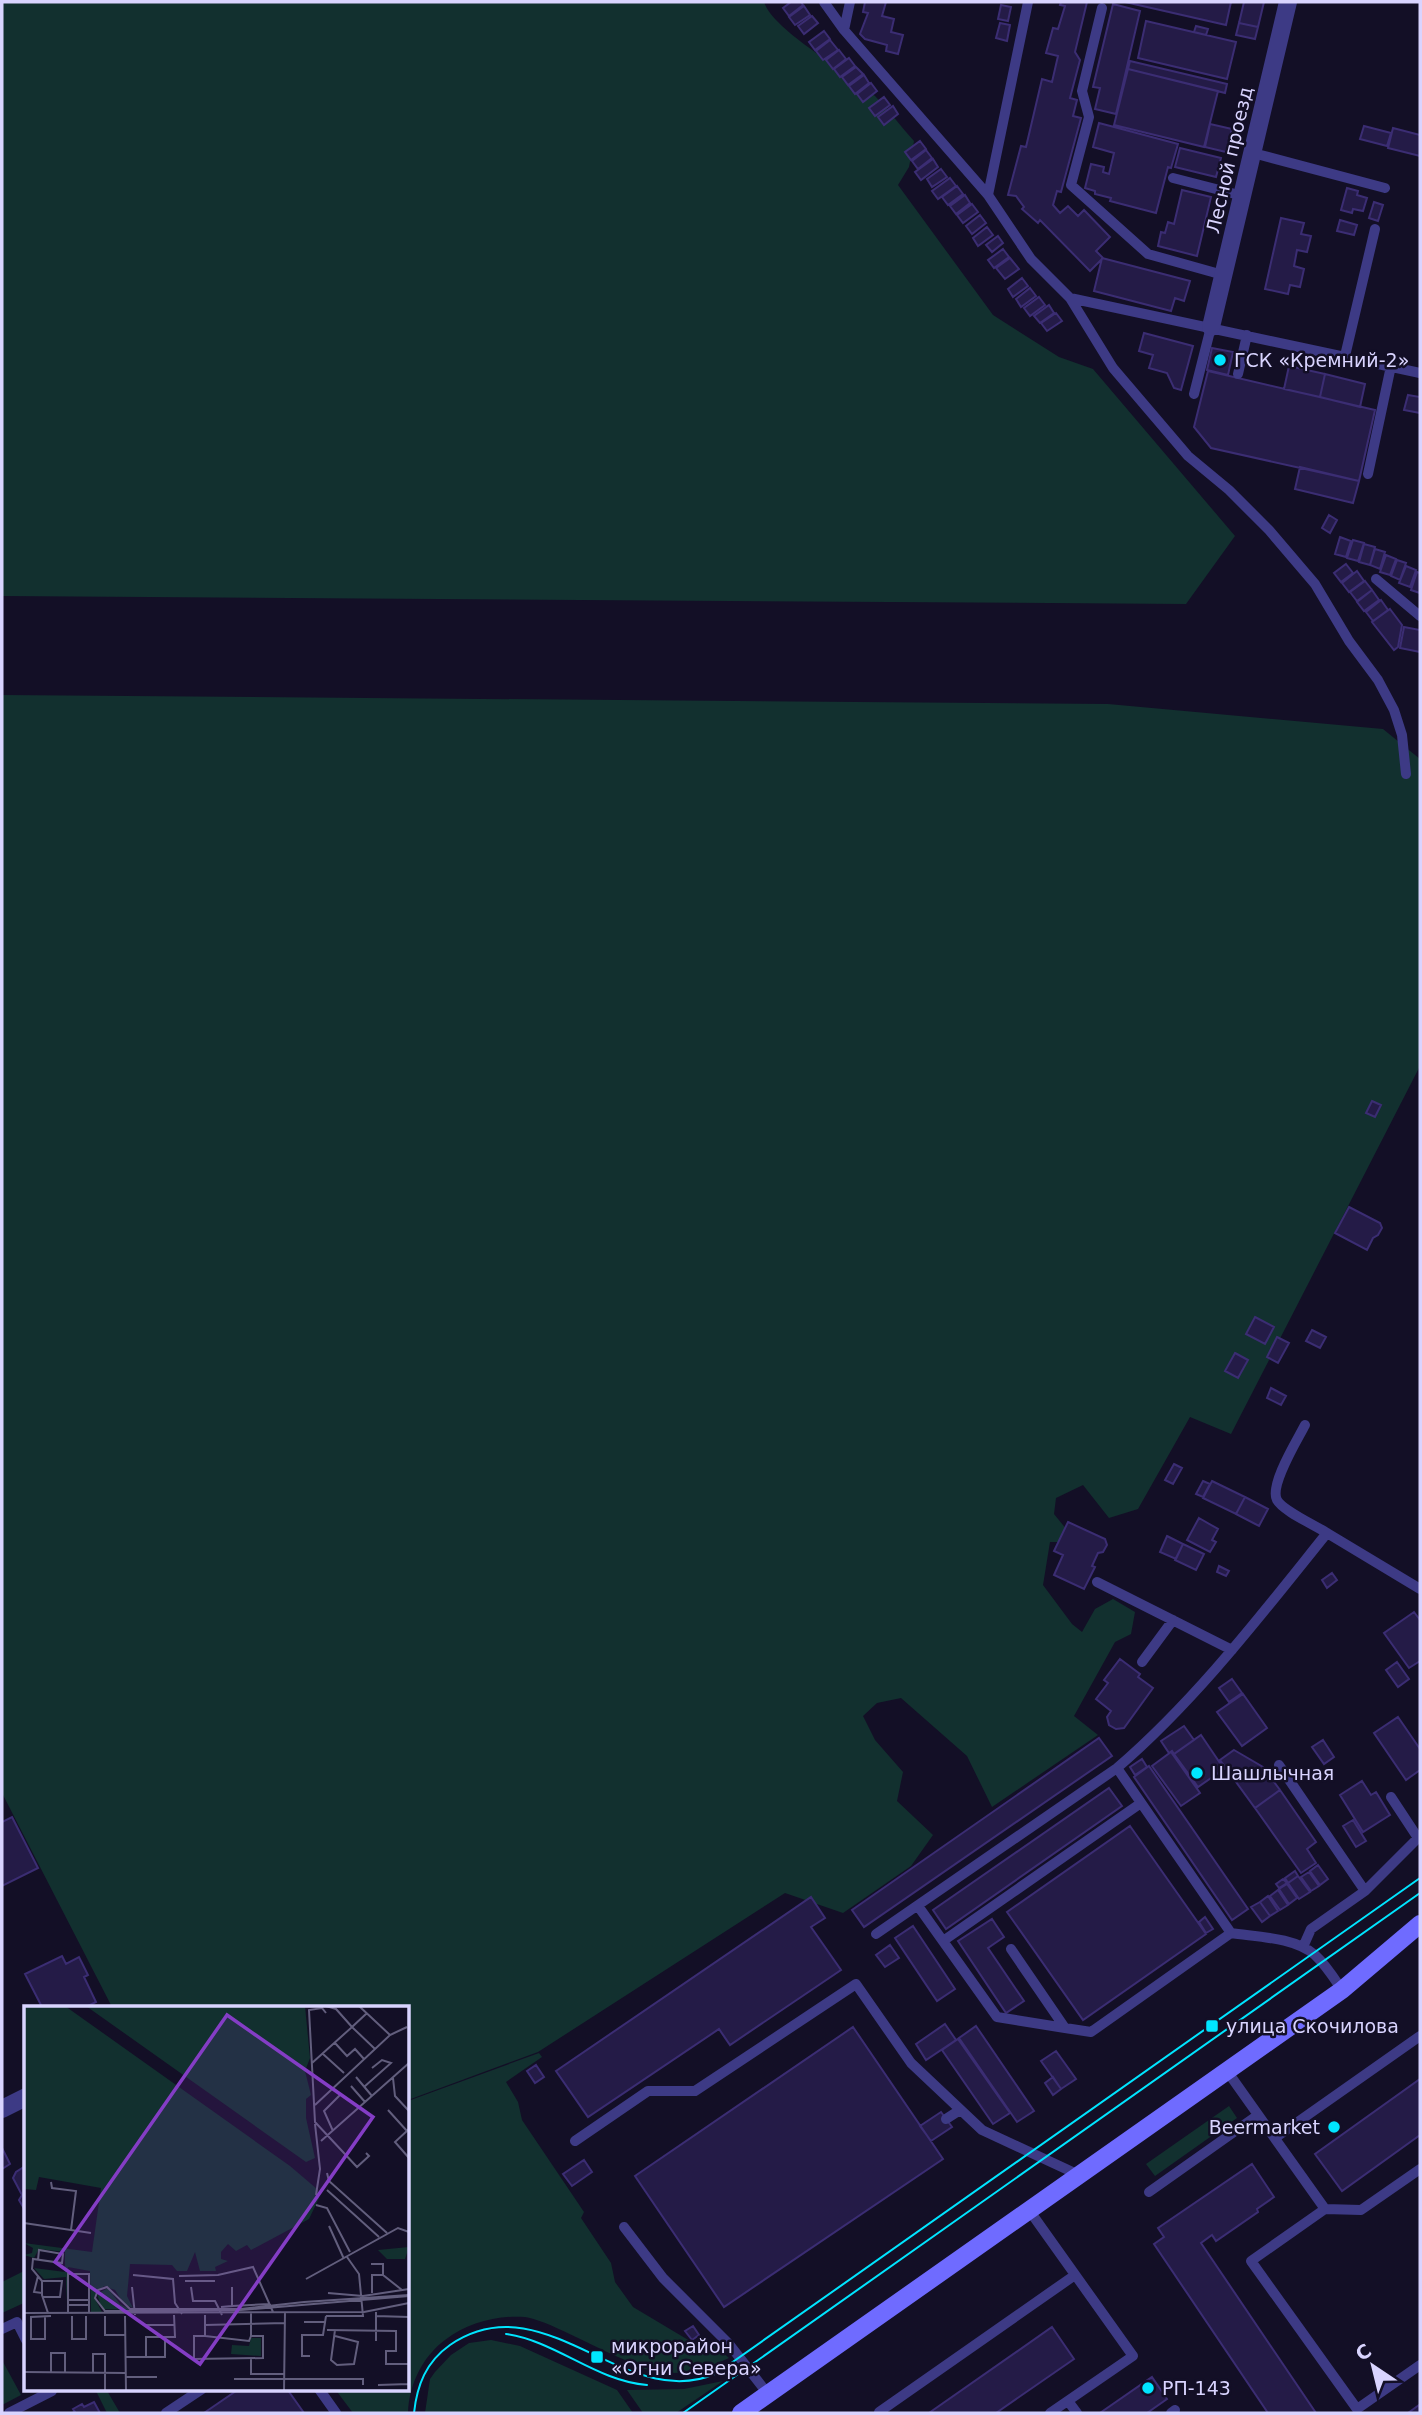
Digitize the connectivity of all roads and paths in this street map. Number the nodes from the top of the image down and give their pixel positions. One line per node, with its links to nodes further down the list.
1 (824, 2): 6 (lane)
2 (850, 2): 6 (lane)
3 (1028, 2): 10 (lane)
4 (1288, 2): 7 (street, Лесной проезд)
5 (1102, 8): 13 (lane)
6 (844, 30): 10 (lane)
7 (1253, 153): 9 (lane); 11 (street, Лесной проезд)
8 (1173, 178): 11 (lane)
9 (1385, 188)
10 (988, 195): 14 (lane)
11 (1242, 196): 13 (street, Лесной проезд)
12 (1375, 229): 17 (lane)
13 (1223, 275): 15 (street, Лесной проезд)
14 (1070, 298): 15 (lane); 25 (lane)
15 (1211, 327): 16 (lane); 21 (lane)
16 (1247, 335): 17 (lane); 20 (lane)
17 (1345, 356): 18 (lane)
18 (1391, 366): 19 (lane); 22 (lane)
19 (1420, 373)
20 (1238, 374)
21 (1194, 394)
22 (1368, 474)
23 (1376, 579): 24 (lane)
24 (1420, 616)
25 (1406, 774)
26 (1305, 1425): 27 (lane)
27 (1327, 1533): 29 (lane); 31 (lane)
28 (1097, 1583): 30 (lane)
29 (1420, 1589)
30 (1173, 1620): 31 (lane); 32 (lane)
31 (1232, 1650): 34 (lane)
32 (1142, 1662)
33 (1279, 1765): 38 (lane)
34 (1117, 1768): 36 (lane); 39 (lane)
35 (1391, 1797): 37 (lane)
36 (1141, 1803): 41 (lane); 43 (lane)
37 (1419, 1837): 38 (lane)
38 (1365, 1891): 44 (lane)
39 (918, 1906): 42 (lane); 43 (lane)
40 (1420, 1924): 46 (street)
41 (1231, 1933): 44 (lane); 47 (lane)
42 (876, 1934)
43 (943, 1941): 47 (lane)
44 (1303, 1947): 46 (lane)
45 (1011, 1949): 47 (lane)
46 (1342, 1990): 49 (street)
47 (1065, 2028)
48 (1420, 2036): 55 (lane)
49 (1227, 2071): 53 (lane); 58 (street)
50 (24, 2098): 51 (street)
51 (2, 2109)
52 (960, 2110): 54 (lane); 56 (lane); 58 (lane)
53 (1258, 2115): 55 (lane); 59 (lane)
54 (946, 2119)
55 (1275, 2138): 60 (lane)
56 (575, 2141)
57 (1420, 2169): 60 (lane)
58 (1079, 2175): 61 (street)
59 (1149, 2192)
60 (1325, 2209): 66 (lane)
61 (1029, 2210): 63 (lane); 70 (street)
62 (624, 2227): 70 (lane)
63 (1075, 2275): 71 (lane); 72 (lane)
64 (2, 2329): 65 (lane)
65 (24, 2336)
66 (1420, 2365)
67 (52, 2390): 73 (lane)
68 (200, 2390): 74 (lane)
69 (320, 2390): 75 (lane)
70 (768, 2393): 76 (street)
71 (1068, 2401): 77 (lane); 78 (lane)
72 (879, 2412)
73 (9, 2413)
74 (166, 2413)
75 (336, 2413)
76 (741, 2413)
77 (1050, 2413)
78 (1077, 2413)

